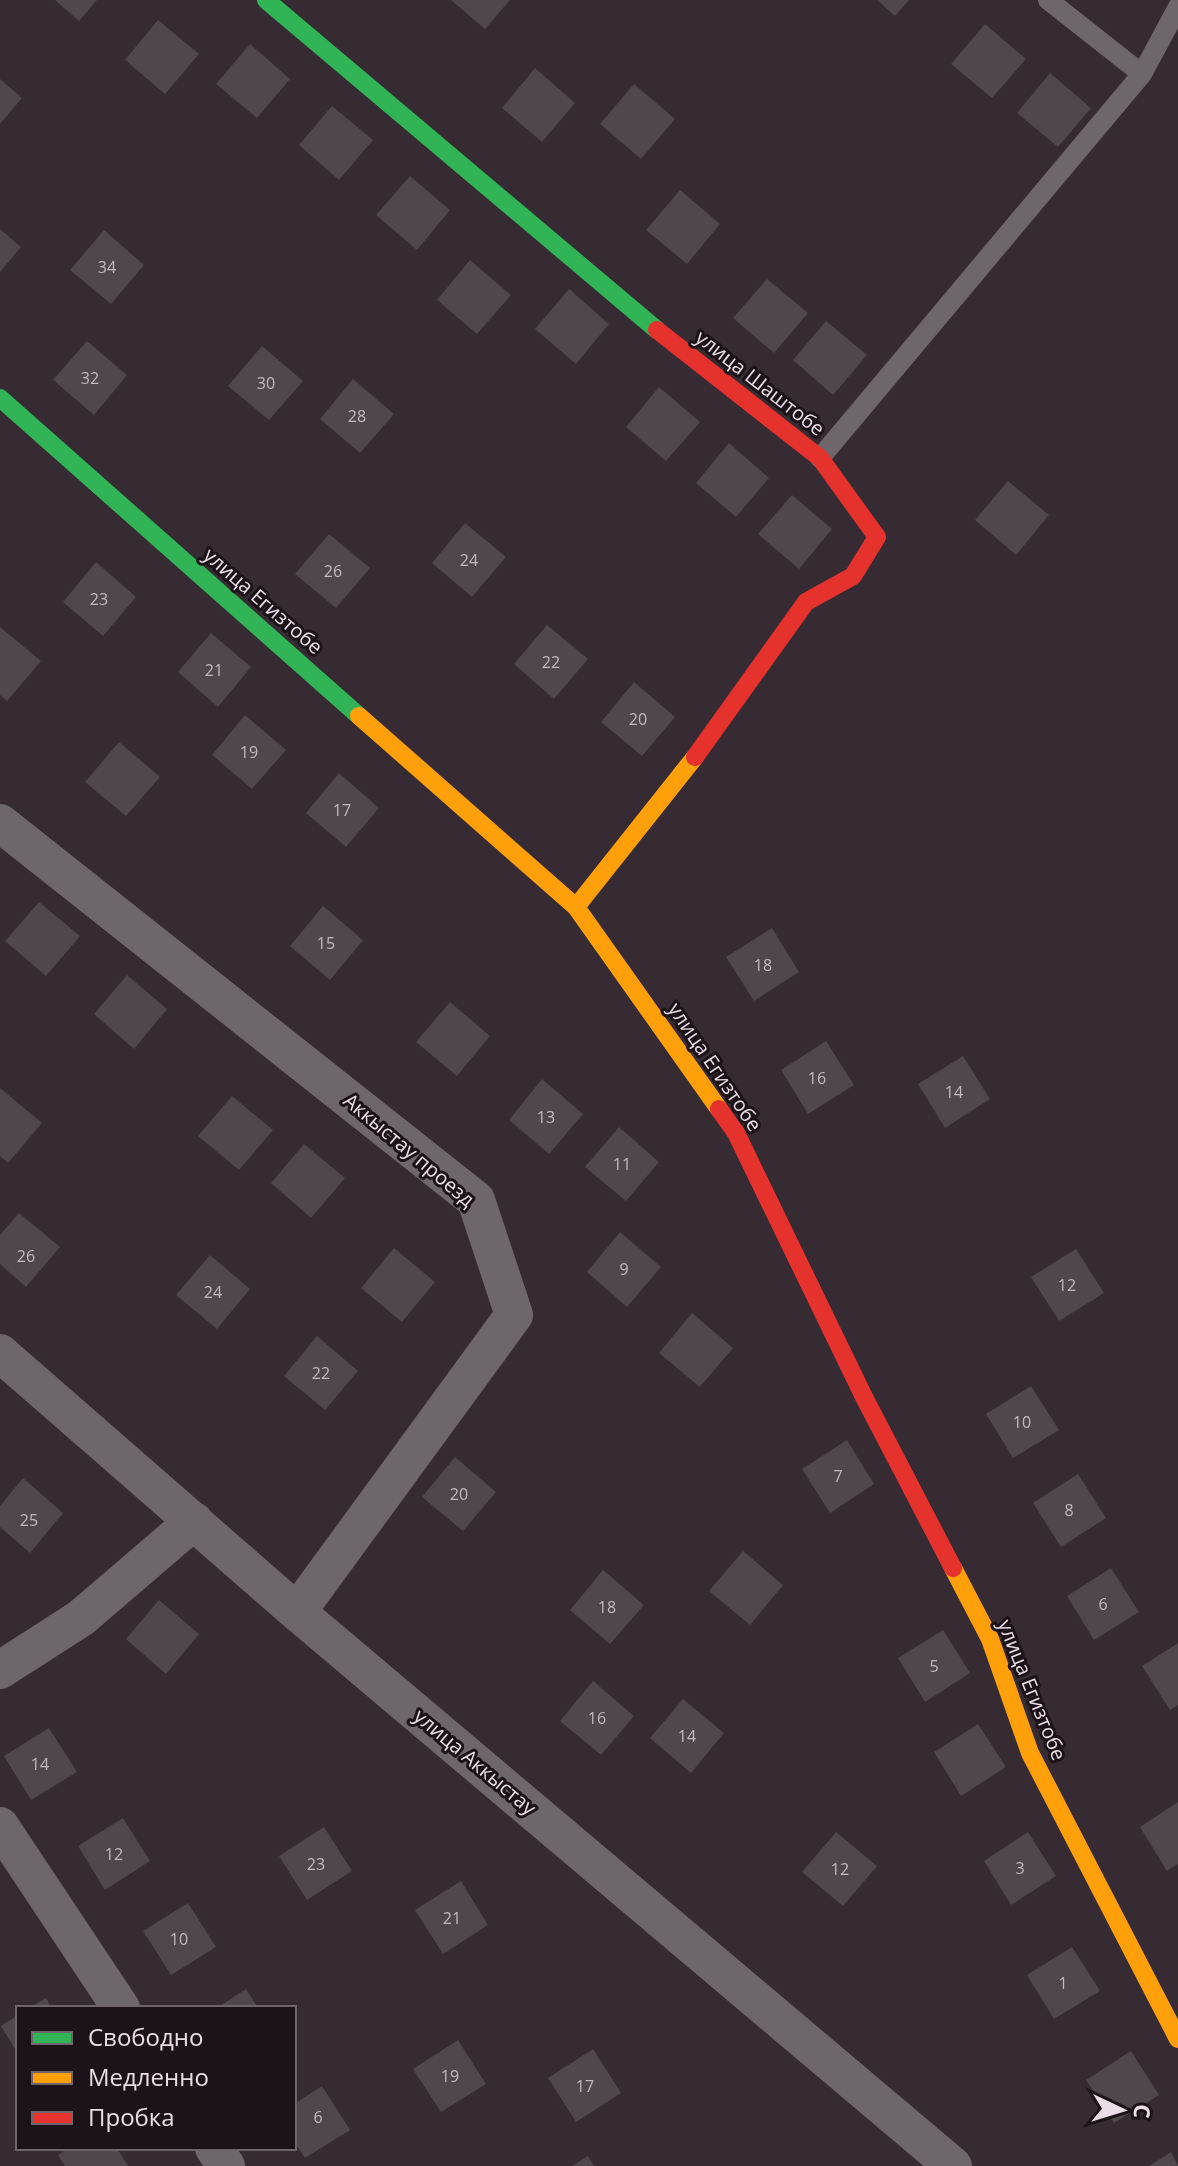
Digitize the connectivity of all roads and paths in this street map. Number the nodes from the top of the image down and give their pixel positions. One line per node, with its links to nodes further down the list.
1 (266, 0): 6 (street, улица Шаштобе)
2 (1048, 0): 4 (lane)
3 (1178, 7): 4 (lane)
4 (1142, 74): 6 (lane)
5 (0, 398): 8 (street, улица Егизтобе)
6 (820, 458): 8 (street, улица Шаштобе)
7 (0, 823): 11 (street, Аккыстау проезд)
8 (576, 907): 15 (street, улица Егизтобе)
9 (0, 1353): 10 (street, улица Аккыстау)
10 (194, 1521): 11 (street, улица Аккыстау); 12 (street)
11 (297, 1612): 16 (street, улица Аккыстау)
12 (0, 1670)
13 (0, 1826): 14 (street)
14 (120, 2006)
15 (1178, 2039)
16 (953, 2166)

